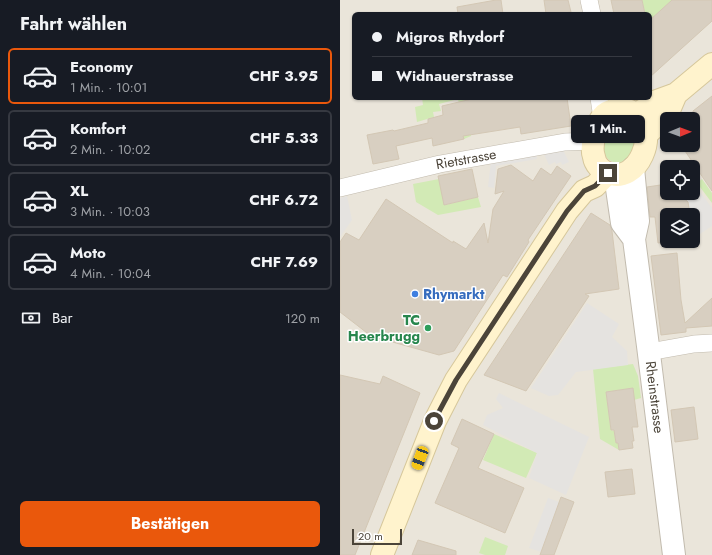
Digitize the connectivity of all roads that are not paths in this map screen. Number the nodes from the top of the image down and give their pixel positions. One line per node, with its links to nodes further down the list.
1 (589, 0): 2 (street)
2 (592, 12)
3 (712, 64): 4 (main road)
4 (676, 94): 5 (main road); 7 (main road)
5 (626, 107): 6 (main road); 7 (main road)
6 (601, 108): 8 (main road)
7 (647, 134): 8 (main road)
8 (609, 164): 9 (street, Rietstrasse); 11 (street, Rheinstrasse); 12 (main road)
9 (340, 188)
10 (712, 343): 11 (street)
11 (649, 352): 13 (street, Rheinstrasse)
12 (382, 555)
13 (674, 555)

